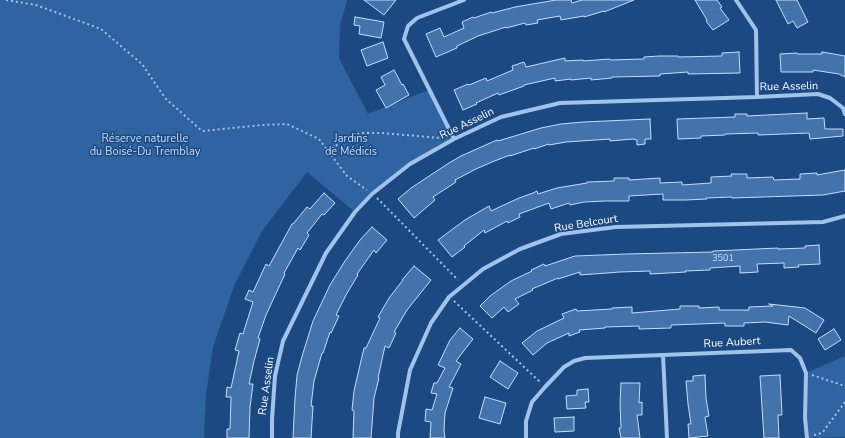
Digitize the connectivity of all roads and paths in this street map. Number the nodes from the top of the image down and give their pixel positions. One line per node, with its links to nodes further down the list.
1 (6, 0): 7 (path)
2 (464, 0): 6 (street)
3 (736, 0): 4 (street)
4 (757, 97): 5 (street, Rue Asselin); 6 (street, Rue Asselin)
5 (845, 114)
6 (454, 139): 7 (path); 8 (street, Rue Asselin)
7 (328, 152): 8 (path)
8 (372, 194): 10 (path); 18 (street, Rue Asselin)
9 (845, 216): 10 (street, Rue Belcourt)
10 (463, 286): 11 (street, Rue Belcourt)
11 (449, 297): 15 (path); 19 (street, Rue Belcourt)
12 (663, 355): 13 (street, Rue Aubert); 15 (street); 21 (street)
13 (806, 373): 14 (path); 17 (street, Rue Aubert)
14 (845, 386)
15 (545, 387): 20 (street)
16 (845, 402): 17 (path)
17 (807, 437)
18 (272, 438)
19 (398, 438)
20 (526, 438)
21 (667, 438)

